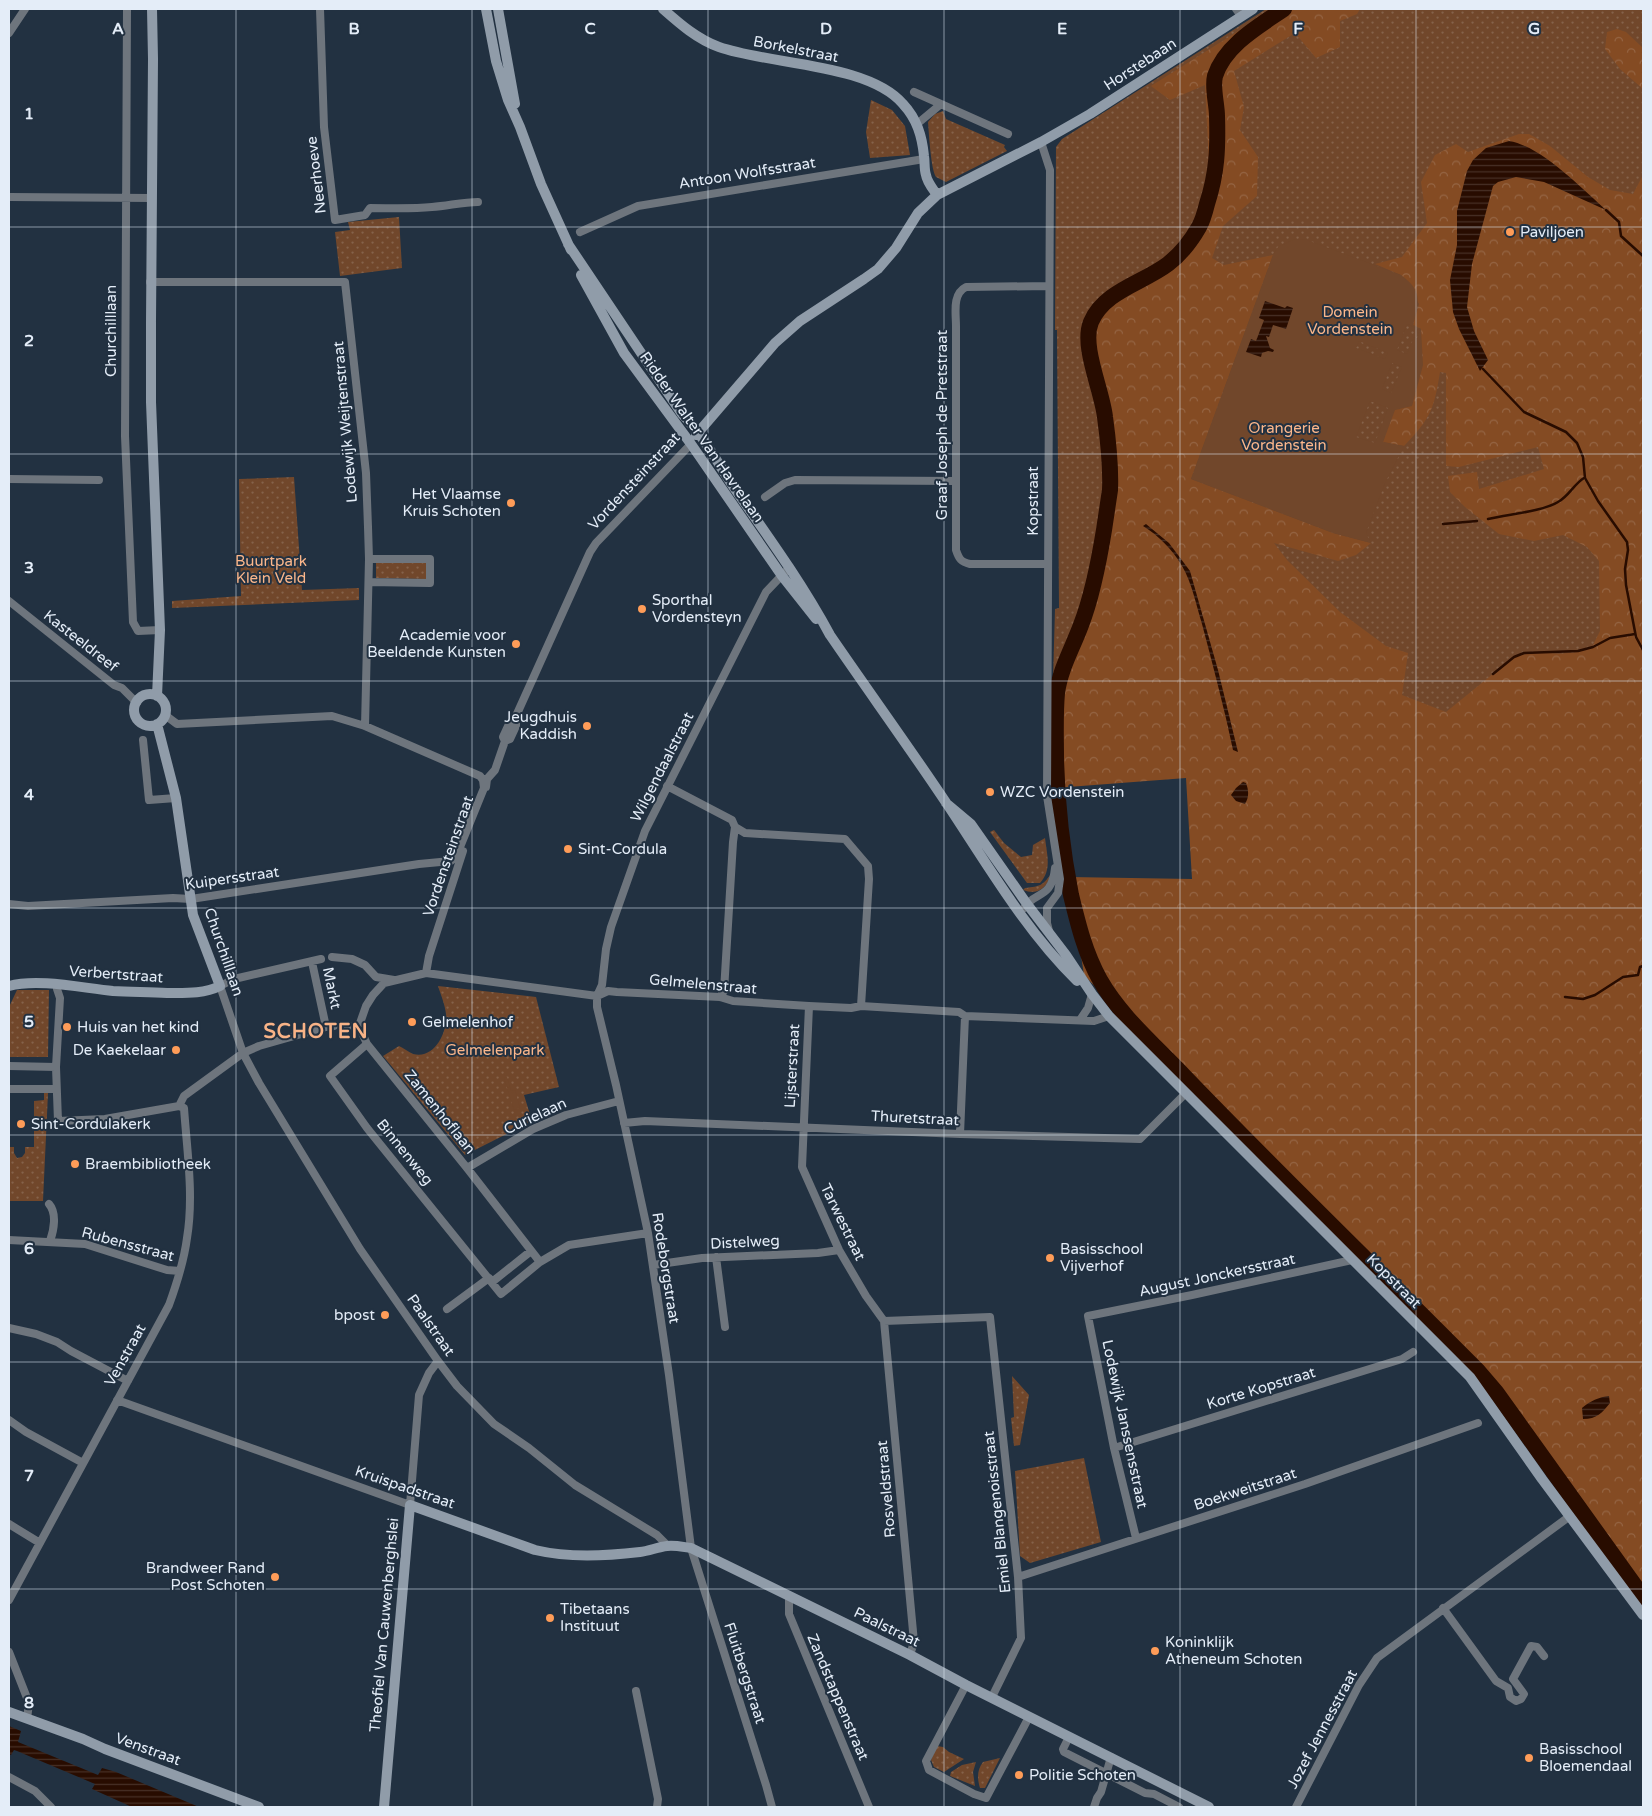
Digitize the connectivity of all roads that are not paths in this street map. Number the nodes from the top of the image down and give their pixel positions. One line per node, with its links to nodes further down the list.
1 (25, 9): 10 (street)
2 (127, 9): 20 (street, Churchilllaan)
3 (152, 9): 21 (street)
4 (320, 9): 22 (street, Neerhoeve)
5 (486, 9): 14 (street, Ridder Walter Van Havrelaan)
6 (498, 9): 14 (street, Ridder Walter Van Havrelaan)
7 (663, 9): 13 (street, Borkelstraat)
8 (1253, 9): 9 (street, Horstebaan)
9 (1238, 13): 16 (street, Horstebaan)
10 (9, 34)
11 (914, 92): 12 (street)
12 (941, 104): 13 (street); 15 (street)
13 (917, 124): 17 (street, Borkelstraat)
14 (520, 126): 24 (street, Ridder Walter Van Havrelaan)
15 (1008, 134)
16 (1041, 142): 18 (street, Vordensteinstraat); 26 (street, Kopstraat)
17 (924, 159): 18 (street, Borkelstraat); 23 (street, Antoon Wolfsstraat)
18 (937, 195): 27 (street, Vordensteinstraat)
19 (9, 197): 20 (street)
20 (127, 198): 21 (street); 39 (street, Churchilllaan)
21 (151, 198): 25 (street)
22 (478, 202)
23 (580, 232)
24 (568, 244): 27 (street, Ridder Walter Van Havrelaan); 28 (street, Ridder Walter Van Havrelaan)
25 (150, 282): 33 (street, Lodewijk Weijtenstraat); 39 (street)
26 (1049, 286): 31 (street, Graaf Joseph de Pretstraat); 34 (street, Kopstraat)
27 (698, 431): 28 (street, Vordensteinstraat); 35 (street, Ridder Walter Van Havrelaan)
28 (691, 444): 36 (street, Ridder Walter Van Havrelaan); 62 (street, Vordensteinstraat)
29 (9, 479): 30 (street)
30 (99, 480)
31 (956, 481): 32 (street); 34 (street, Graaf Joseph de Pretstraat)
32 (765, 497)
33 (370, 559): 37 (street, Lodewijk Weijtenstraat); 37 (street)
34 (1048, 564): 52 (street, Kopstraat)
35 (789, 566): 36 (street, Wilgendaalstraat); 40 (street, Ridder Walter Van Havrelaan)
36 (782, 576): 40 (street, Ridder Walter Van Havrelaan); 47 (street, Wilgendaalstraat)
37 (368, 582): 45 (street, Lodewijk Weijtenstraat)
38 (9, 601): 42 (street, Kasteeldreef)
39 (160, 630): 41 (street)
40 (830, 635): 49 (street, Ridder Walter Van Havrelaan)
41 (157, 696): 42 (street); 43 (street)
42 (137, 702): 44 (street)
43 (165, 715): 44 (street); 45 (street)
44 (157, 724): 48 (street, Churchilllaan)
45 (365, 726): 51 (street, Vordensteinstraat)
46 (143, 740): 48 (street)
47 (667, 786): 50 (street); 68 (street, Wilgendaalstraat)
48 (176, 798): 53 (street, Churchilllaan)
49 (946, 802): 55 (street, Ridder Walter Van Havrelaan); 57 (street, Ridder Walter Van Havrelaan)
50 (735, 826): 69 (street); 71 (street)
51 (456, 857): 53 (street, Kuipersstraat)
52 (1056, 861): 55 (street, Kopstraat); 56 (street, Kopstraat)
53 (191, 900): 54 (street, Kuipersstraat); 66 (street, Churchilllaan)
54 (9, 904)
55 (1030, 908): 56 (street, Kopstraat); 57 (street, Kopstraat); 58 (street, Ridder Walter Van Havrelaan)
56 (1047, 908): 58 (street)
57 (1021, 914): 67 (street, Ridder Walter Van Havrelaan)
58 (1050, 935): 67 (street, Ridder Walter Van Havrelaan)
59 (332, 957): 63 (street)
60 (321, 959): 61 (street)
61 (312, 962): 66 (street, Markt); 78 (street, Markt)
62 (426, 973): 63 (street, Gelmelenstraat); 68 (street, Gelmelenstraat)
63 (394, 980): 75 (street)
64 (57, 985): 65 (street, Verbertstraat); 66 (street, Verbertstraat); 80 (street)
65 (9, 986)
66 (220, 986): 78 (street, Churchilllaan)
67 (1092, 994): 73 (street, Kopstraat); 74 (street)
68 (597, 996): 69 (street, Gelmelenstraat); 84 (street, Rodeborgstraat)
69 (720, 997): 70 (street, Gelmelenstraat)
70 (809, 1006): 71 (street, Gelmelenstraat); 87 (street, Lijsterstraat)
71 (861, 1006): 72 (street, Gelmelenstraat)
72 (965, 1016): 74 (street, Gelmelenstraat); 88 (street)
73 (1109, 1016): 74 (street, Gelmelenstraat); 83 (street, Kopstraat)
74 (1080, 1020)
75 (359, 1026): 76 (street); 77 (street, Zamenhoflaan)
76 (346, 1027)
77 (366, 1044): 89 (street, Zamenhoflaan); 101 (street, Binnenweg)
78 (243, 1053): 85 (street, Markt); 108 (street, Paalstraat)
79 (9, 1066): 80 (street)
80 (56, 1067): 82 (street)
81 (9, 1089): 82 (street)
82 (56, 1089): 85 (street)
83 (1186, 1093): 88 (street, Thuretstraat); 97 (street, Kopstraat)
84 (619, 1101): 86 (street, Rodeborgstraat); 89 (street, Curielaan)
85 (179, 1106): 100 (street, Venstraat)
86 (624, 1123): 87 (street, Thuretstraat); 91 (street, Rodeborgstraat)
87 (803, 1127): 88 (street, Thuretstraat); 94 (street, Tarwestraat)
88 (960, 1134)
89 (467, 1168): 95 (street, Zamenhoflaan)
90 (49, 1204): 93 (street)
91 (648, 1233): 98 (street); 99 (street, Rodeborgstraat)
92 (9, 1240): 93 (street, Rubensstraat)
93 (50, 1241): 100 (street, Rubensstraat)
94 (838, 1250): 96 (street, Distelweg); 104 (street, Tarwestraat)
95 (531, 1251): 98 (street, Zamenhoflaan); 101 (street)
96 (716, 1257): 99 (street, Distelweg); 105 (street)
97 (1352, 1260): 103 (street, August Jonckersstraat); 116 (street, Kopstraat)
98 (540, 1262): 101 (street)
99 (653, 1265): 121 (street, Rodeborgstraat)
100 (180, 1272): 109 (street, Venstraat)
101 (490, 1280): 102 (street)
102 (447, 1308)
103 (1088, 1316): 113 (street, Lodewijk Janssensstraat)
104 (884, 1321): 122 (street, Emiel Blangenoisstraat); 128 (street, Rosveldstraat)
105 (725, 1327)
106 (9, 1328): 109 (street)
107 (1414, 1352): 113 (street, Korte Kopstraat)
108 (438, 1361): 115 (street, Theofiel Van Cauwenberghslei); 120 (street, Paalstraat)
109 (128, 1381): 110 (street, Venstraat)
110 (117, 1400): 114 (street, Venstraat); 115 (street, Kruispadstraat)
111 (9, 1420): 114 (street)
112 (1478, 1423): 118 (street, Boekweitstraat)
113 (1114, 1448): 118 (street, Lodewijk Janssensstraat)
114 (83, 1463): 119 (street, Venstraat)
115 (410, 1505): 120 (street, Kruispadstraat); 144 (street, Theofiel Van Cauwenberghslei)
116 (1570, 1516): 125 (street, Jozef Jennesstraat); 126 (street, Kopstraat)
117 (9, 1524): 119 (street)
118 (1136, 1538): 122 (street, Boekweitstraat)
119 (40, 1543): 124 (street, Venstraat)
120 (668, 1546): 121 (street, Kruispadstraat)
121 (691, 1548): 123 (street, Paalstraat); 146 (street, Fluitbergstraat)
122 (1018, 1576): 134 (street, Emiel Blangenoisstraat)
123 (789, 1596): 128 (street, Paalstraat); 147 (street, Zandstappenstraat)
124 (9, 1600)
125 (1444, 1608): 132 (street); 151 (street, Jozef Jennesstraat)
126 (1643, 1614)
127 (9, 1652): 137 (street)
128 (910, 1654): 131 (street, Paalstraat)
129 (1544, 1656): 130 (street)
130 (1513, 1678): 132 (street); 132 (street)
131 (966, 1685): 134 (street, Paalstraat); 136 (street)
132 (1508, 1688)
133 (636, 1691): 145 (street)
134 (992, 1697): 136 (street, Paalstraat)
135 (9, 1712): 137 (street, Venstraat)
136 (1029, 1717): 138 (street, Paalstraat)
137 (27, 1719): 143 (street, Venstraat)
138 (1069, 1737): 139 (street, Paalstraat); 140 (street)
139 (1111, 1757): 140 (street); 150 (street, Paalstraat)
140 (1106, 1774): 148 (street); 149 (street)
141 (9, 1778): 142 (street)
142 (51, 1807)
143 (259, 1807)
144 (384, 1807)
145 (657, 1807)
146 (772, 1807)
147 (869, 1807)
148 (1094, 1807)
149 (1179, 1807)
150 (1209, 1807)
151 (1296, 1807)

